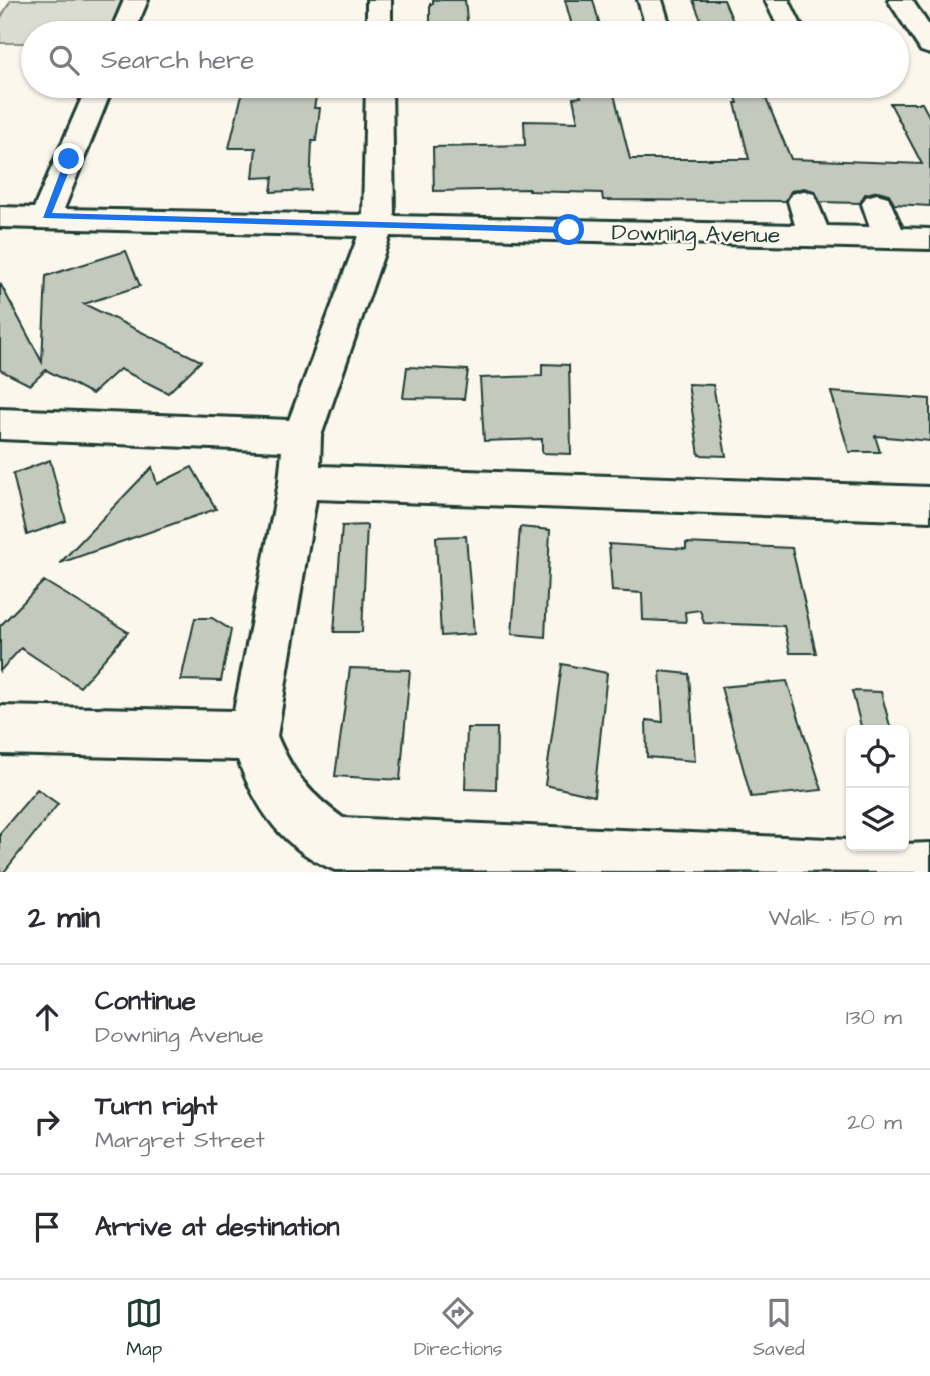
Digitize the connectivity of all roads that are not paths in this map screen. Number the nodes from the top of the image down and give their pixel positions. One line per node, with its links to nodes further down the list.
1 (136, 0): 6 (street)
2 (379, 0): 7 (street)
3 (650, 0): 8 (street)
4 (777, 0): 9 (street)
5 (900, 0): 10 (street)
6 (127, 21)
7 (379, 21)
8 (656, 21)
9 (787, 21)
10 (930, 46)
11 (95, 98): 15 (street)
12 (379, 98): 17 (street)
13 (803, 201): 18 (street)
14 (877, 204): 19 (street)
15 (46, 216): 16 (street, Downing Avenue); 17 (street, Downing Avenue)
16 (0, 217)
17 (378, 225): 18 (street, Downing Avenue); 22 (street)
18 (814, 236): 19 (street, Downing Avenue)
19 (890, 238): 20 (street, Downing Avenue)
20 (930, 239)
21 (0, 424): 22 (street)
22 (302, 436): 23 (street)
23 (299, 482): 24 (street); 26 (street)
24 (930, 504)
25 (0, 730): 26 (street)
26 (253, 736): 27 (street)
27 (930, 870)

